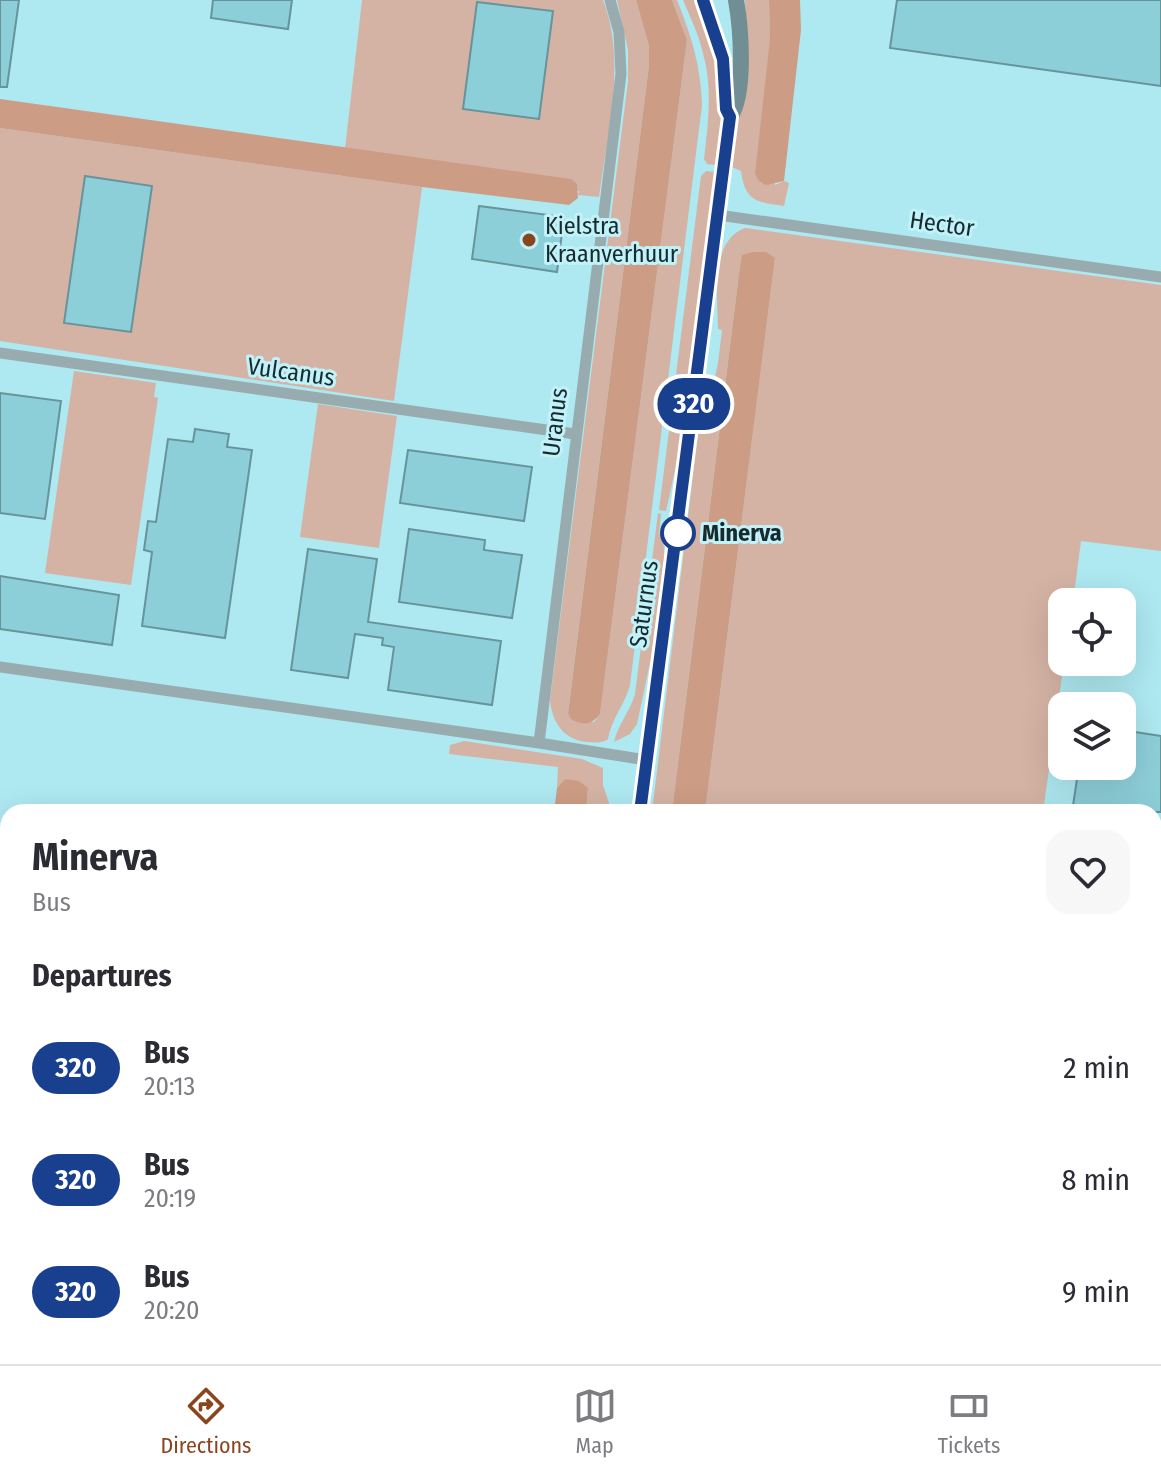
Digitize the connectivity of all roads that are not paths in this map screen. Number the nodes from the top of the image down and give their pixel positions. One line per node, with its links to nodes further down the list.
1 (610, 0): 8 (street, Uranus)
2 (703, 0): 4 (main road, Saturnus)
3 (736, 0): 4 (main road, Saturnus)
4 (730, 117): 5 (main road, Saturnus)
5 (718, 215): 6 (street, Hector); 11 (main road, Saturnus)
6 (1161, 277)
7 (0, 353): 8 (street, Vulcanus)
8 (575, 434): 10 (street, Uranus)
9 (0, 667): 10 (street)
10 (539, 743): 11 (street)
11 (646, 760): 12 (main road, Saturnus)
12 (641, 804)

